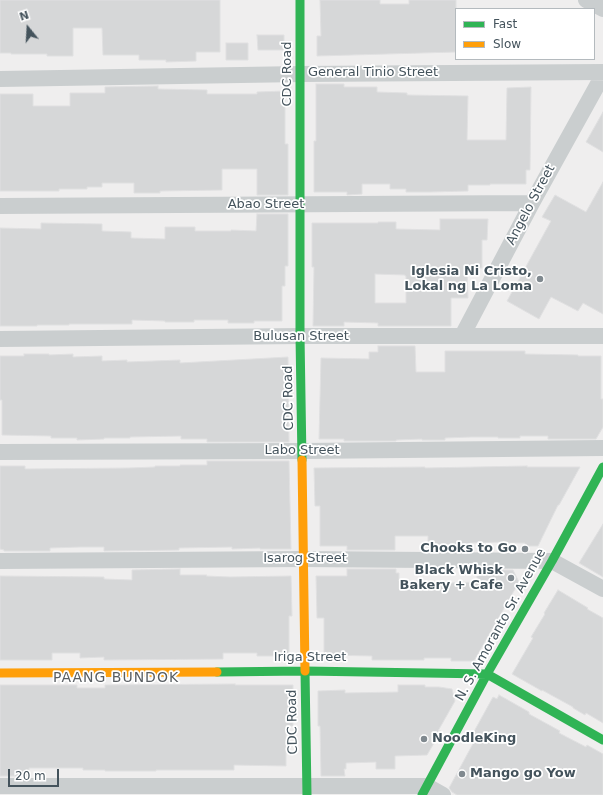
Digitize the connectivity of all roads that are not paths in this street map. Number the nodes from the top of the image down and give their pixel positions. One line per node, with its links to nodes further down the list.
1 (300, 0): 4 (street, CDC Road)
2 (586, 0): 3 (street)
3 (603, 9)
4 (301, 74): 5 (street, General Tinio Street); 6 (street, General Tinio Street); 8 (street, CDC Road)
5 (603, 74): 7 (street, Angelo Street)
6 (0, 79)
7 (532, 203): 8 (street, Abao Street); 11 (street, Angelo Street)
8 (301, 205): 9 (street, Abao Street); 10 (street, CDC Road)
9 (0, 206)
10 (300, 336): 11 (street, Bulusan Street); 13 (street, Bulusan Street); 15 (street, CDC Road)
11 (462, 336): 12 (street, Bulusan Street)
12 (603, 336)
13 (0, 339)
14 (603, 448): 15 (street, Labo Street)
15 (302, 451): 16 (street, Labo Street); 18 (street, CDC Road)
16 (0, 452)
17 (603, 467): 20 (street, N. S. Amoranto Sr. Avenue)
18 (303, 559): 19 (street, Isarog Street); 20 (street, Isarog Street); 22 (street, CDC Road)
19 (0, 561)
20 (552, 561): 21 (street, Isarog Street); 24 (street, N. S. Amoranto Sr. Avenue)
21 (603, 590)
22 (305, 671): 23 (street, Iriga Street); 24 (street, Iriga Street); 27 (street, CDC Road)
23 (0, 673)
24 (487, 674): 25 (street, Iriga Street); 28 (street, N. S. Amoranto Sr. Avenue)
25 (603, 740)
26 (0, 786): 27 (street)
27 (307, 790): 28 (street)
28 (424, 790): 29 (street)
29 (443, 795)

